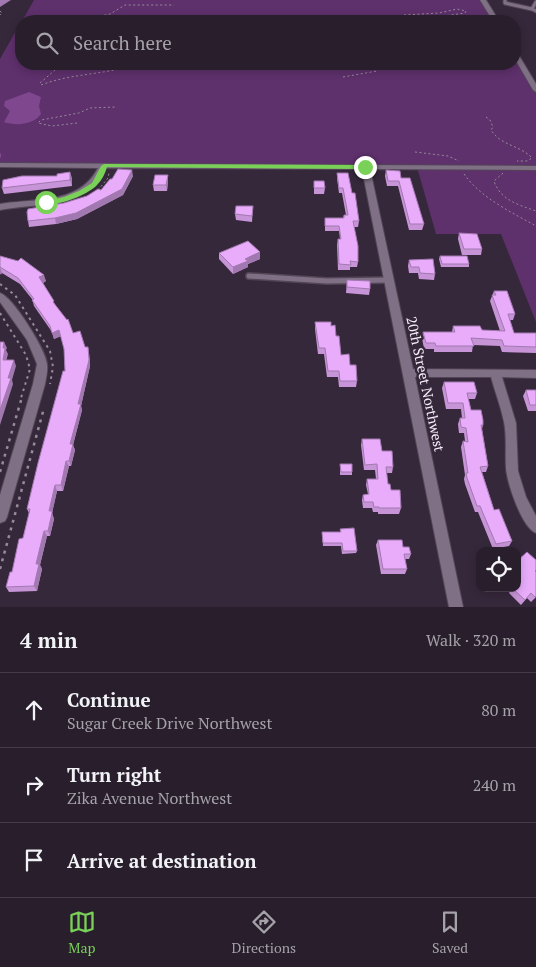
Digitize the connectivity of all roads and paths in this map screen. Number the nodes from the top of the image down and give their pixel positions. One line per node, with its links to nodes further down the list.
1 (483, 0): 11 (street)
2 (505, 0): 5 (lane)
3 (536, 2): 5 (lane)
4 (174, 5): 8 (path)
5 (534, 10)
6 (0, 11): 7 (path)
7 (0, 15)
8 (105, 15)
9 (404, 15): 10 (path)
10 (451, 15)
11 (492, 15)
12 (521, 64): 17 (street)
13 (55, 70): 14 (path)
14 (113, 70)
15 (377, 70): 16 (path)
16 (343, 77)
17 (536, 89)
18 (116, 107): 19 (path)
19 (77, 122)
20 (415, 152): 24 (path)
21 (0, 165): 22 (street)
22 (104, 166): 23 (street); 26 (street)
23 (365, 167): 24 (street); 29 (street, 20th Street Northwest)
24 (462, 168): 25 (street); 27 (path)
25 (536, 168)
26 (0, 207)
27 (536, 226)
28 (249, 276): 29 (lane)
29 (389, 280): 32 (street, 20th Street Northwest)
30 (0, 296): 36 (street)
31 (0, 313): 35 (path)
32 (409, 373): 33 (street); 38 (street, 20th Street Northwest)
33 (495, 374): 34 (street); 37 (street)
34 (536, 374)
35 (0, 472)
36 (1, 511)
37 (536, 527)
38 (456, 607)

